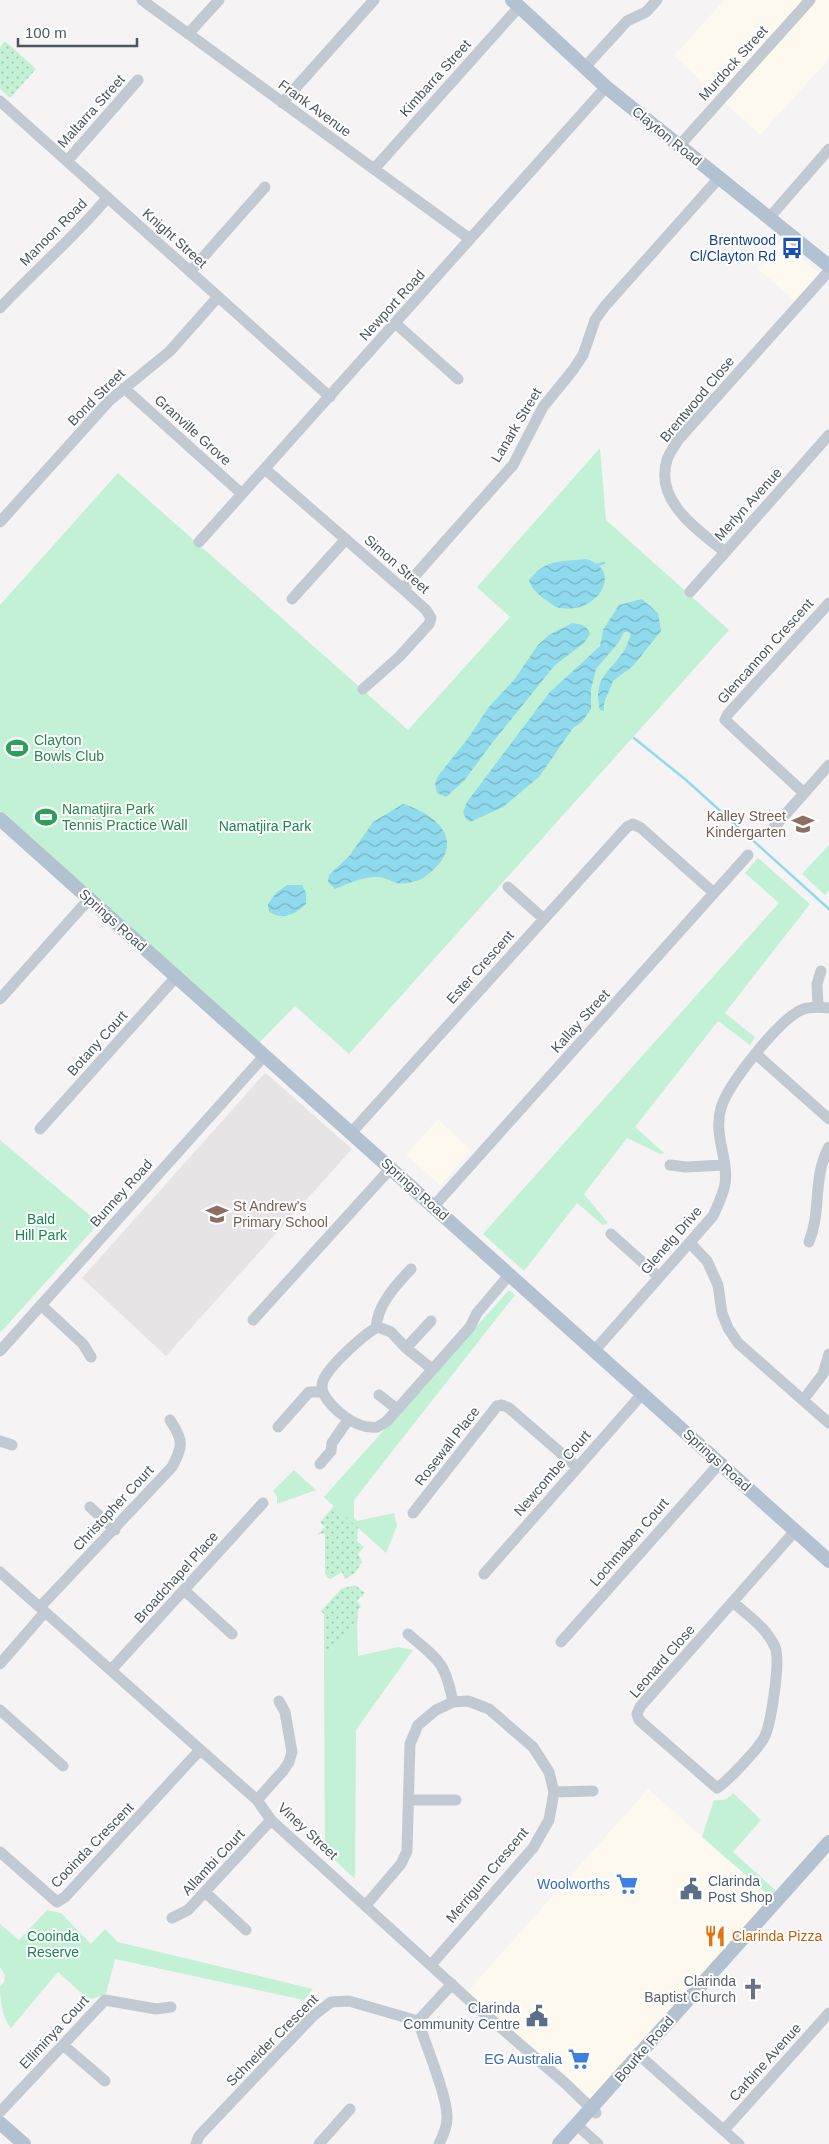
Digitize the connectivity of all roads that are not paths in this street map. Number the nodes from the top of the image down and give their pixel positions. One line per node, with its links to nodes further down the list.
1 (142, 0): 7 (street, Frank Avenue)
2 (219, 0): 7 (street)
3 (374, 0): 12 (street)
4 (657, 0): 8 (street)
5 (810, 0): 13 (street, Murdock Street)
6 (515, 4): 8 (main road, Clayton Road); 16 (street, Kimbarra Street)
7 (188, 34): 12 (street, Frank Avenue)
8 (584, 68): 10 (main road, Clayton Road)
9 (138, 80): 15 (street, Maltarra Street)
10 (606, 88): 13 (main road, Clayton Road); 21 (street, Newport Road)
11 (0, 101): 15 (street, Knight Street)
12 (282, 103): 16 (street, Frank Avenue)
13 (679, 146): 17 (main road, Clayton Road)
14 (829, 149): 20 (street)
15 (67, 161): 19 (street, Knight Street)
16 (374, 169): 21 (street, Frank Avenue)
17 (719, 178): 20 (main road, Clayton Road); 38 (street, Lanark Street)
18 (265, 187): 24 (street)
19 (107, 198): 24 (street, Knight Street); 26 (street, Manoon Road)
20 (769, 218): 22 (main road, Clayton Road)
21 (470, 240): 27 (street, Newport Road)
22 (829, 266)
23 (829, 271): 37 (street, Brentwood Close)
24 (190, 272): 25 (street, Knight Street)
25 (217, 298): 29 (street, Bond Street); 30 (street, Knight Street)
26 (0, 308)
27 (395, 323): 28 (street); 30 (street, Newport Road)
28 (458, 379)
29 (124, 388): 33 (street, Granville Grove); 34 (street, Bond Street)
30 (330, 397): 32 (street, Newport Road)
31 (829, 436): 37 (street, Merlyn Avenue)
32 (265, 469): 33 (street, Newport Road); 35 (street, Simon Street)
33 (242, 494): 36 (street, Newport Road)
34 (0, 522)
35 (346, 539): 38 (street, Simon Street); 40 (street)
36 (199, 542)
37 (725, 552): 39 (street, Merlyn Avenue)
38 (403, 589): 42 (street, Simon Street)
39 (690, 592)
40 (292, 599)
41 (829, 603): 44 (street, Glencannon Crescent)
42 (363, 689)
43 (829, 765): 44 (street)
44 (804, 793): 46 (street)
45 (0, 818): 50 (main road, Springs Road)
46 (769, 834)
47 (748, 855): 49 (street, Kallay Street)
48 (508, 887): 51 (street)
49 (714, 893): 51 (street, Ester Crescent); 65 (street, Kallay Street)
50 (89, 899): 53 (main road, Springs Road); 54 (street)
51 (544, 919): 60 (street, Ester Crescent)
52 (821, 971): 55 (street)
53 (176, 976): 57 (main road, Springs Road); 59 (street, Botany Court)
54 (0, 999)
55 (823, 1008): 56 (street, Glenelg Drive)
56 (756, 1054): 58 (street); 63 (street, Glenelg Drive)
57 (264, 1056): 60 (main road, Springs Road); 72 (street, Bunney Road)
58 (829, 1119)
59 (40, 1129)
60 (351, 1133): 64 (main road, Springs Road)
61 (829, 1147): 67 (street)
62 (670, 1165): 63 (street)
63 (724, 1165): 68 (street, Glenelg Drive)
64 (391, 1168): 65 (main road, Springs Road); 73 (street)
65 (434, 1206): 70 (main road, Springs Road)
66 (611, 1234): 71 (street)
67 (809, 1242)
68 (690, 1243): 71 (street, Glenelg Drive); 85 (street)
69 (411, 1269): 75 (street)
70 (510, 1274): 77 (main road, Springs Road); 81 (street)
71 (659, 1277): 77 (street, Glenelg Drive)
72 (41, 1305): 78 (street, Bunney Road); 80 (street)
73 (253, 1320)
74 (431, 1321): 76 (street)
75 (376, 1328): 76 (street); 82 (street)
76 (406, 1348): 81 (street)
77 (595, 1350): 83 (main road, Springs Road)
78 (0, 1351)
79 (829, 1354): 85 (street)
80 (90, 1357)
81 (432, 1369): 86 (street)
82 (323, 1392): 88 (street); 90 (street)
83 (643, 1393): 93 (main road, Springs Road); 95 (street, Newcombe Court)
84 (379, 1395): 86 (street)
85 (803, 1400): 89 (street)
86 (397, 1409): 88 (street)
87 (170, 1420): 99 (street, Christopher Court)
88 (348, 1420): 94 (street)
89 (829, 1424)
90 (278, 1427)
91 (0, 1441): 92 (street)
92 (12, 1445)
93 (720, 1462): 100 (main road, Springs Road); 109 (street, Lochmaben Court)
94 (320, 1464)
95 (577, 1467): 98 (street, Rosewall Place); 103 (street, Newcombe Court)
96 (263, 1503): 104 (street, Broadchapel Place)
97 (90, 1507): 99 (street)
98 (413, 1513)
99 (114, 1530): 106 (street, Christopher Court)
100 (795, 1532): 101 (main road, Springs Road); 105 (street, Leonard Close)
101 (829, 1561)
102 (0, 1572): 106 (street, Viney Street)
103 (484, 1574)
104 (184, 1590): 107 (street); 111 (street, Broadchapel Place)
105 (733, 1602): 105 (street, Leonard Close)
106 (42, 1610): 110 (street); 111 (street, Viney Street)
107 (232, 1634)
108 (408, 1634): 113 (street)
109 (561, 1642)
110 (0, 1664)
111 (110, 1670): 115 (street, Viney Street)
112 (279, 1701): 119 (street)
113 (453, 1702): 118 (street, Merrigum Crescent); 120 (street)
114 (0, 1710): 116 (street)
115 (199, 1751): 119 (street, Viney Street); 124 (street, Cooinda Crescent)
116 (63, 1766)
117 (593, 1790): 118 (street)
118 (554, 1792): 130 (street, Merrigum Crescent)
119 (257, 1800): 122 (street, Viney Street)
120 (410, 1800): 121 (street); 127 (street)
121 (456, 1800)
122 (271, 1820): 126 (street, Allambi Court); 127 (street, Viney Street)
123 (829, 1842): 136 (main road, Bourke Road)
124 (0, 1852)
125 (829, 1852): 136 (main road, Bourke Road)
126 (205, 1892): 128 (street, Allambi Court); 129 (street)
127 (366, 1905): 130 (street, Viney Street)
128 (172, 1918)
129 (246, 1930)
130 (431, 1965): 131 (street, Viney Street)
131 (452, 1984): 134 (street); 139 (street, Viney Street)
132 (171, 2007): 135 (street, Elliminya Court)
133 (829, 2013): 143 (street, Carbine Avenue)
134 (418, 2022): 145 (street, Schneider Crescent); 147 (street)
135 (63, 2045): 137 (street); 140 (street, Elliminya Court)
136 (642, 2057): 139 (main road, Bourke Road); 143 (street)
137 (104, 2081)
138 (350, 2109): 146 (street)
139 (594, 2111): 142 (main road, Bourke Road)
140 (0, 2112)
141 (0, 2123): 144 (main road)
142 (579, 2127): 148 (main road, Bourke Road); 149 (main road, Bourke Road); 150 (street)
143 (724, 2130): 151 (street)
144 (24, 2144)
145 (196, 2144)
146 (319, 2144)
147 (439, 2144)
148 (559, 2144)
149 (568, 2144)
150 (598, 2144)
151 (740, 2144)

